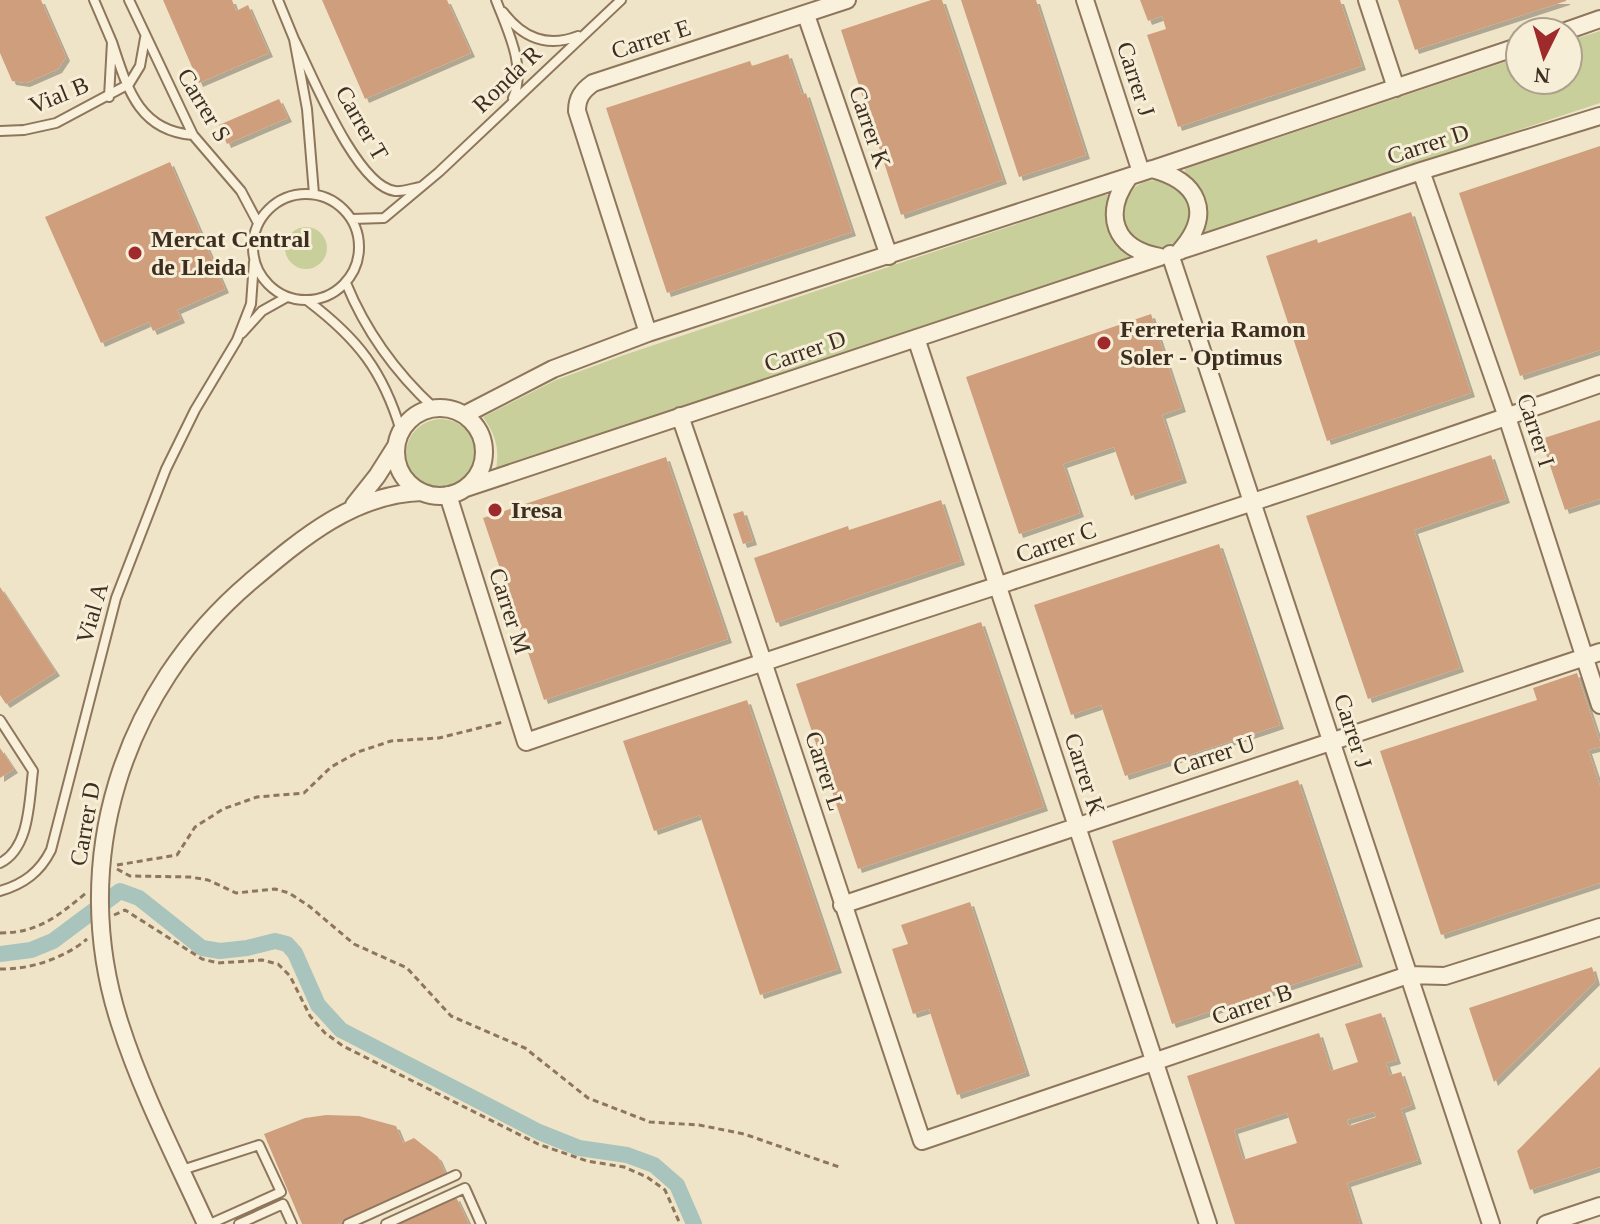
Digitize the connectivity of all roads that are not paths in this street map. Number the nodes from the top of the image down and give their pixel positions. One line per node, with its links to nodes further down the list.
1 (94, 0): 13 (lane)
2 (129, 0): 11 (lane, Carrer S)
3 (278, 0): 12 (lane, Carrer T)
4 (621, 0): 10 (lane, Ronda R)
5 (847, 0): 9 (street, Carrer E)
6 (1085, 0): 23 (street, Carrer J)
7 (1367, 0): 16 (street)
8 (496, 2): 10 (lane); 18 (lane)
9 (806, 15): 29 (street, Carrer K); 34 (street, Carrer E)
10 (582, 34): 18 (lane, Ronda R)
11 (145, 37): 15 (lane); 21 (lane, Carrer S)
12 (294, 39): 24 (lane, Carrer T); 25 (lane, Carrer T)
13 (112, 42): 15 (lane); 17 (lane)
14 (1504, 51): 16 (street)
15 (129, 84): 17 (lane, Vial B); 21 (lane)
16 (1396, 88): 23 (street)
17 (109, 97): 20 (lane, Vial B)
18 (510, 105): 24 (lane, Ronda R)
19 (1600, 116): 22 (street, Carrer D)
20 (0, 131)
21 (193, 135): 27 (lane, Carrer S)
22 (1421, 171): 28 (street, Carrer D); 41 (street, Carrer I)
23 (1141, 173): 28 (street); 28 (street); 29 (street)
24 (421, 187): 26 (lane, Ronda R)
25 (314, 194): 26 (lane); 27 (lane)
26 (352, 219): 31 (lane)
27 (258, 223): 30 (lane)
28 (1170, 254): 35 (street, Carrer D); 46 (street, Carrer J)
29 (889, 256): 34 (street)
30 (254, 262): 32 (lane); 36 (lane, Vial A)
31 (346, 283): 33 (lane); 38 (lane)
32 (287, 297): 33 (lane); 36 (lane, Vial A)
33 (308, 301): 42 (lane)
34 (648, 333): 39 (street)
35 (916, 338): 40 (street, Carrer D); 48 (street, Carrer K)
36 (237, 340): 57 (lane, Vial A)
37 (1600, 384): 41 (street, Carrer C)
38 (434, 408): 39 (street); 42 (street)
39 (464, 415): 43 (street)
40 (680, 416): 43 (street, Carrer D); 50 (street, Carrer L)
41 (1507, 417): 46 (street, Carrer C); 49 (street, Carrer I)
42 (399, 438): 44 (street); 47 (street, Carrer D)
43 (466, 488): 45 (street)
44 (422, 492): 45 (street); 47 (street, Carrer D)
45 (448, 495): 53 (street, Carrer M)
46 (1250, 501): 48 (street, Carrer C); 54 (street, Carrer J)
47 (352, 507): 63 (street, Carrer D)
48 (998, 587): 50 (street, Carrer C); 55 (street, Carrer K)
49 (1592, 655): 51 (street, Carrer I); 54 (street, Carrer U)
50 (764, 660): 53 (street, Carrer C); 58 (street, Carrer L)
51 (1600, 705)
52 (0, 720): 56 (lane)
53 (526, 742)
54 (1332, 742): 55 (street, Carrer U); 60 (street, Carrer J)
55 (1077, 826): 58 (street, Carrer U); 61 (street, Carrer K)
56 (0, 863)
57 (0, 891)
58 (842, 905): 62 (street, Carrer L)
59 (1600, 927): 60 (street, Carrer B)
60 (1408, 975): 61 (street, Carrer B); 73 (street, Carrer J)
61 (1155, 1063): 62 (street, Carrer B); 72 (street, Carrer K)
62 (922, 1141)
63 (181, 1170): 66 (street, Carrer D); 66 (lane)
64 (456, 1175): 69 (lane)
65 (1600, 1206): 74 (street)
66 (208, 1224)
67 (239, 1224): 68 (lane)
68 (292, 1224)
69 (348, 1224)
70 (386, 1224): 71 (lane)
71 (481, 1224)
72 (1208, 1224)
73 (1491, 1224)
74 (1546, 1224)

